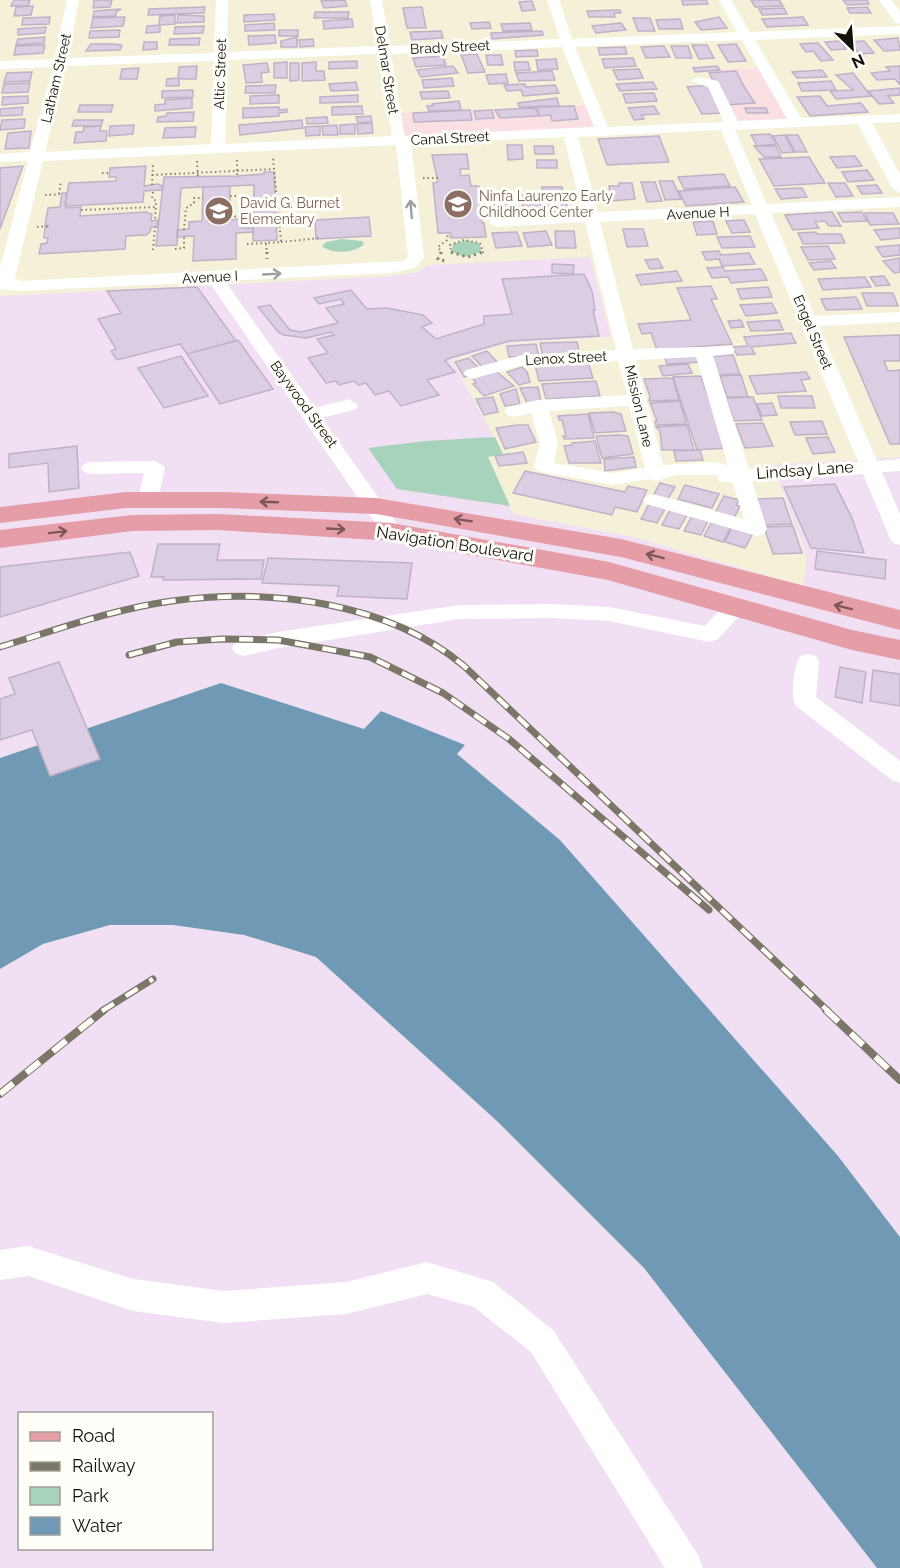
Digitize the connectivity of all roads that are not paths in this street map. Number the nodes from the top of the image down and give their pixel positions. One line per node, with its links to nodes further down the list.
1 (73, 0): 13 (street, Latham Street)
2 (222, 0): 12 (street, Altic Street)
3 (376, 0): 11 (street, Delmar Street)
4 (554, 0): 10 (street)
5 (725, 0): 9 (street)
6 (885, 0): 7 (street)
7 (900, 20)
8 (900, 30): 9 (street, Brady Street)
9 (746, 36): 10 (street, Brady Street); 18 (street)
10 (567, 42): 11 (street, Brady Street); 20 (street)
11 (384, 50): 12 (street, Brady Street); 22 (street, Delmar Street)
12 (221, 56): 13 (street, Brady Street); 23 (street, Altic Street)
13 (60, 63): 14 (street, Brady Street); 24 (street, Latham Street)
14 (0, 65)
15 (698, 81): 19 (street, Engel Street)
16 (900, 118): 17 (street, Canal Street)
17 (863, 120): 18 (street, Canal Street); 26 (street)
18 (796, 122): 19 (street, Canal Street)
19 (729, 126): 20 (street, Canal Street); 28 (street, Engel Street)
20 (603, 131): 21 (street, Canal Street)
21 (570, 133): 22 (street, Canal Street); 29 (street, Mission Lane)
22 (400, 140): 23 (street, Canal Street); 31 (street, Delmar Street, one-way to 22)
23 (218, 148): 24 (street, Canal Street)
24 (38, 156): 25 (street, Canal Street); 33 (street, Latham Street)
25 (0, 158)
26 (900, 188)
27 (900, 202): 28 (street, Avenue H)
28 (761, 210): 29 (street, Avenue H); 35 (street, Engel Street)
29 (592, 218): 30 (street, Avenue H); 36 (street, Mission Lane)
30 (496, 222)
31 (409, 265): 32 (street, Avenue I, one-way to 31)
32 (213, 277): 33 (street, Avenue I); 44 (street, Baywood Street)
33 (4, 279)
34 (900, 317): 35 (street)
35 (809, 321): 46 (street, Engel Street)
36 (624, 346): 38 (street, Lenox Street); 39 (street, Lenox Street); 40 (street, Mission Lane)
37 (726, 350): 38 (street, Lenox Street)
38 (703, 351): 48 (street)
39 (472, 374)
40 (637, 400): 42 (street); 49 (street, Mission Lane)
41 (350, 405): 44 (street)
42 (538, 406): 43 (street); 49 (street, Lindsay Lane)
43 (514, 411)
44 (311, 415): 52 (street, Baywood Street)
45 (900, 465): 46 (street, Lindsay Lane)
46 (870, 466): 48 (street, Lindsay Lane); 55 (street, Engel Street)
47 (91, 468): 50 (street)
48 (741, 474): 49 (street, Lindsay Lane); 51 (street)
49 (656, 475)
50 (148, 500): 52 (main road, Navigation Boulevard, one-way to 50); 53 (main road, Navigation Boulevard)
51 (653, 500)
52 (376, 506): 54 (street, Baywood Street); 56 (main road, Navigation Boulevard, one-way to 52)
53 (2, 529): 54 (main road, Navigation Boulevard, one-way to 54)
54 (392, 532): 56 (main road, Navigation Boulevard)
55 (900, 538)
56 (744, 594): 57 (main road, Navigation Boulevard, one-way to 56); 58 (street); 59 (main road, Navigation Boulevard)
57 (900, 620)
58 (243, 648)
59 (900, 650)
60 (808, 662): 61 (street)
61 (900, 774)
62 (0, 1264): 63 (street)
63 (685, 1568)

